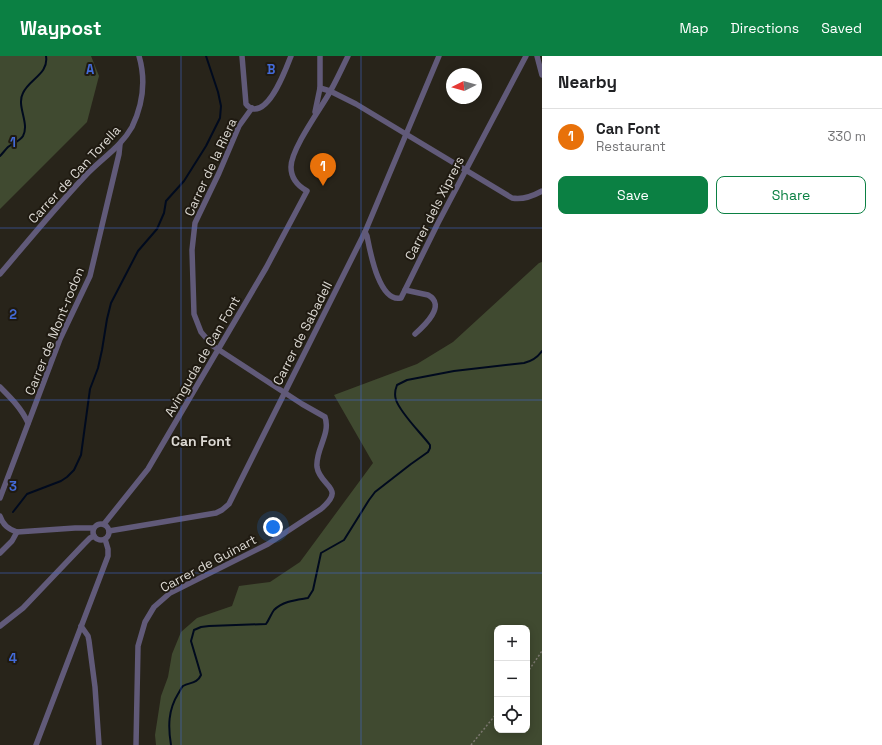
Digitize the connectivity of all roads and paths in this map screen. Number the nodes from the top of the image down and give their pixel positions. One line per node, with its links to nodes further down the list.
1 (139, 56): 15 (street, Carrer de Can Torella)
2 (242, 56): 12 (street)
3 (291, 56): 12 (street)
4 (320, 56): 10 (street)
5 (348, 56): 11 (street)
6 (439, 56): 14 (street, Carrer de Sabadell)
7 (526, 56): 16 (street, Carrer dels Xiprers)
8 (537, 56): 9 (street)
9 (542, 75)
10 (320, 88): 11 (street); 13 (street)
11 (330, 90): 13 (street); 14 (street)
12 (252, 108): 22 (street, Carrer de la Riera)
13 (314, 116): 22 (street, Avinguda de Can Font)
14 (406, 134): 16 (street); 18 (street, Carrer de Sabadell)
15 (120, 144): 19 (street, Carrer de Can Torella); 25 (street, Carrer de Mont-rodon)
16 (466, 170): 17 (street); 20 (street, Carrer dels Xiprers)
17 (542, 191)
18 (365, 232): 20 (street); 24 (street, Carrer de Sabadell)
19 (0, 274)
20 (405, 290): 21 (street)
21 (415, 334)
22 (218, 349): 24 (street, Carrer de Guinart); 28 (street, Avinguda de Can Font)
23 (0, 387): 25 (street)
24 (285, 392): 30 (street, Carrer de Sabadell); 42 (street, Carrer de Guinart)
25 (28, 423): 26 (street, Carrer de Mont-rodon)
26 (0, 498)
27 (0, 516): 31 (street)
28 (104, 524): 29 (street); 30 (street)
29 (93, 528): 31 (street); 32 (street)
30 (109, 531): 33 (street)
31 (17, 532): 34 (street)
32 (94, 536): 33 (street); 35 (street)
33 (105, 539): 36 (street)
34 (0, 553)
35 (0, 626)
36 (81, 626): 40 (street); 41 (street)
37 (542, 651): 38 (path)
38 (530, 669)
39 (494, 717): 43 (path)
40 (36, 745)
41 (99, 745)
42 (136, 745)
43 (471, 745)

